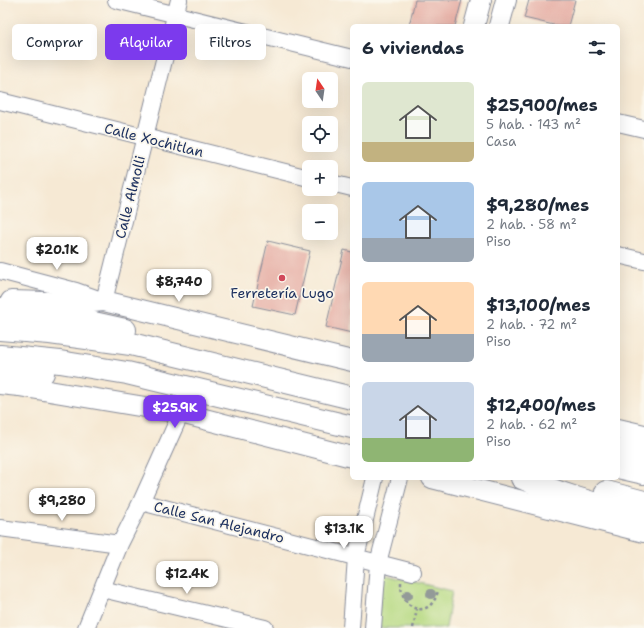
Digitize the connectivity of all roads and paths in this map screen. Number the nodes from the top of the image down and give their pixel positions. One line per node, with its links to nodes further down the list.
1 (116, 0): 4 (street)
2 (481, 0): 5 (street)
3 (506, 0): 6 (street)
4 (178, 7): 7 (street); 11 (street, Calle Almolli)
5 (475, 24)
6 (500, 24)
7 (350, 57)
8 (0, 101): 11 (street, Calle Xochitlan)
9 (620, 123): 10 (street)
10 (644, 129)
11 (145, 137): 12 (street, Calle Xochitlan); 19 (street, Calle Almolli)
12 (302, 176)
13 (338, 185): 14 (street)
14 (350, 188)
15 (620, 255): 16 (street)
16 (644, 261)
17 (0, 271): 19 (street)
18 (0, 301): 19 (street)
19 (104, 301): 23 (street)
20 (0, 309): 24 (highway)
21 (0, 329): 24 (highway)
22 (0, 356): 26 (highway)
23 (350, 361)
24 (229, 368): 28 (highway)
25 (0, 372): 26 (highway)
26 (127, 373): 30 (highway)
27 (0, 384): 29 (street)
28 (350, 397)
29 (182, 413): 35 (street); 43 (street)
30 (350, 426)
31 (620, 429): 32 (street)
32 (644, 435)
33 (620, 450): 34 (highway)
34 (644, 454)
35 (350, 456)
36 (620, 467): 37 (highway)
37 (644, 473)
38 (375, 480): 49 (street)
39 (399, 480): 50 (street)
40 (440, 480): 47 (street)
41 (526, 480): 45 (highway)
42 (557, 480): 44 (highway)
43 (141, 502): 48 (street); 49 (street, Calle San Alejandro)
44 (644, 502)
45 (644, 518)
46 (0, 528): 48 (street)
47 (644, 532)
48 (120, 544): 52 (street)
49 (356, 557): 50 (street, Calle San Alejandro); 57 (street)
50 (378, 563): 51 (street, Calle San Alejandro); 58 (street)
51 (407, 577): 54 (path)
52 (102, 589): 55 (street); 56 (street)
53 (438, 591): 54 (path)
54 (417, 609): 59 (path)
55 (86, 628)
56 (265, 628)
57 (351, 628)
58 (372, 628)
59 (413, 628)

